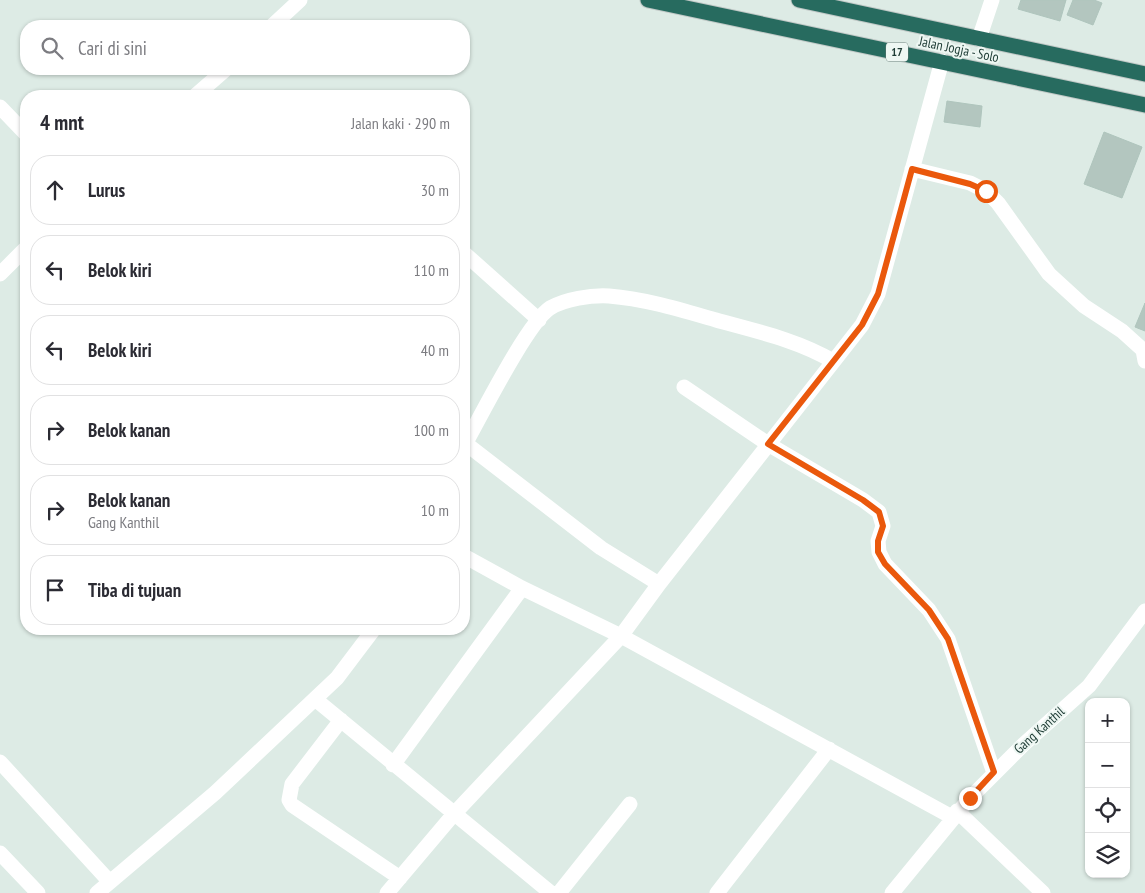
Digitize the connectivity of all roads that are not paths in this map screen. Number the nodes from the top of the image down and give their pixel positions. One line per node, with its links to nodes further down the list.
1 (300, 0): 5 (street)
2 (648, 0): 7 (highway, Jalan Jogja - Solo / 17)
3 (992, 0): 6 (street)
4 (807, 1): 6 (highway, Jalan Jogja - Solo / 17)
5 (278, 20)
6 (979, 38): 8 (highway, Jalan Jogja - Solo / 17)
7 (942, 62): 11 (highway, Jalan Jogja - Solo / 17); 14 (street)
8 (1145, 74)
9 (219, 75): 10 (street)
10 (202, 90)
11 (1145, 105)
12 (0, 107): 13 (street)
13 (20, 128)
14 (912, 169): 19 (street); 20 (street)
15 (20, 254): 17 (street)
16 (470, 257): 18 (street)
17 (0, 274)
18 (540, 320): 20 (street); 22 (street)
19 (1144, 354)
20 (833, 361): 23 (street)
21 (684, 387): 23 (street)
22 (470, 435)
23 (768, 444): 26 (street); 36 (street)
24 (470, 449): 26 (street)
25 (470, 559): 27 (street)
26 (659, 584): 30 (street)
27 (522, 588): 30 (street); 35 (street)
28 (1145, 611): 36 (street, Gang Kanthil)
29 (370, 635): 31 (street)
30 (621, 636): 33 (street); 39 (street)
31 (315, 698): 32 (street); 42 (street)
32 (341, 720): 35 (street); 41 (street)
33 (829, 749): 38 (street); 48 (street)
34 (0, 762): 42 (street)
35 (393, 765): 39 (street)
36 (994, 772): 38 (street, Gang Kanthil)
37 (630, 804): 47 (street)
38 (955, 814): 49 (street, Gang Kanthil); 50 (street)
39 (454, 815): 41 (street); 46 (street)
40 (0, 853): 43 (street)
41 (400, 878): 45 (street)
42 (109, 881): 44 (street)
43 (38, 893)
44 (97, 893)
45 (388, 893)
46 (551, 893)
47 (559, 893)
48 (717, 893)
49 (892, 893)
50 (1043, 893)

